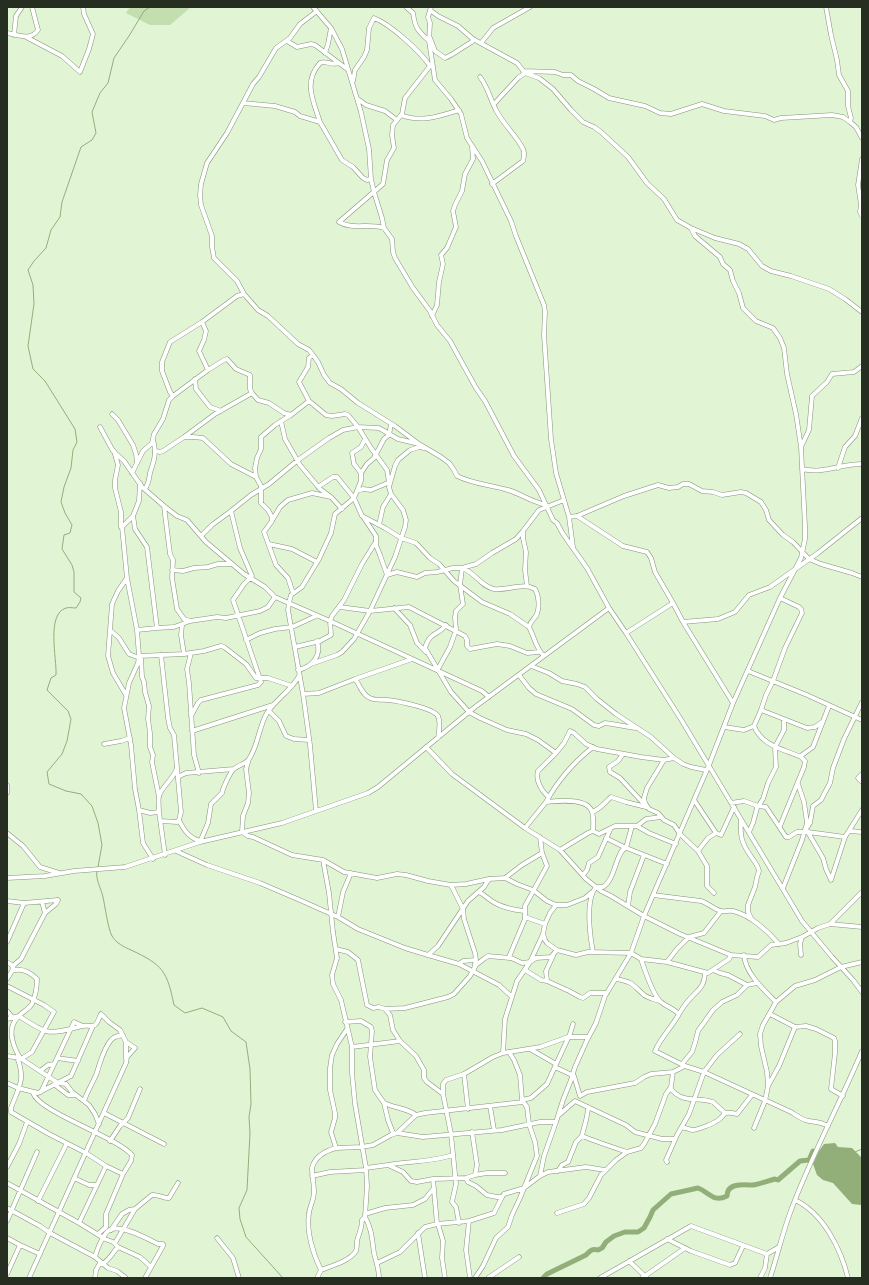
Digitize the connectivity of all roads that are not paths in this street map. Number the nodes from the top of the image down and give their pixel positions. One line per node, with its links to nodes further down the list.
1 (22, 7): 12 (street)
2 (32, 7): 13 (street)
3 (83, 7): 13 (street)
4 (313, 7): 9 (street)
5 (406, 7): 14 (street)
6 (530, 7): 17 (street)
7 (826, 7): 32 (street)
8 (430, 8): 14 (street); 15 (street)
9 (317, 11): 10 (street); 16 (street)
10 (331, 28): 18 (street); 21 (street)
11 (7, 33): 12 (street)
12 (14, 35): 13 (street)
13 (26, 37)
14 (429, 39): 15 (street); 20 (street)
15 (473, 39): 17 (street)
16 (287, 41): 18 (street); 26 (street)
17 (481, 43): 22 (street)
18 (325, 53): 19 (street)
19 (339, 63): 21 (street); 31 (street)
20 (432, 66): 24 (street); 28 (street); 29 (street)
21 (347, 69): 24 (street)
22 (524, 72): 27 (street); 32 (street); 41 (street)
23 (480, 77): 27 (street)
24 (352, 81): 25 (street)
25 (357, 97): 30 (street); 36 (street)
26 (243, 103): 31 (street); 42 (street)
27 (494, 104): 37 (street)
28 (459, 110): 29 (street); 34 (street)
29 (401, 115): 30 (street)
30 (397, 120): 38 (street)
31 (320, 122): 36 (street)
32 (850, 122): 33 (street)
33 (862, 138)
34 (473, 147): 37 (street); 44 (street)
35 (862, 159): 39 (street)
36 (371, 179): 38 (street)
37 (492, 184): 88 (street)
38 (374, 192): 40 (street); 40 (street)
39 (862, 216)
40 (384, 228): 44 (street)
41 (690, 228): 43 (street); 66 (street)
42 (244, 294): 45 (street); 46 (street)
43 (862, 312)
44 (432, 316): 90 (street)
45 (202, 322): 48 (street); 51 (street)
46 (313, 355): 52 (street); 58 (street)
47 (862, 366): 66 (street)
48 (208, 370): 49 (street); 50 (street)
49 (195, 379): 51 (street); 53 (street)
50 (252, 393): 53 (street); 55 (street)
51 (173, 396): 63 (street)
52 (310, 401): 55 (street); 59 (street)
53 (221, 411): 62 (street)
54 (112, 414): 72 (street)
55 (291, 415): 57 (street)
56 (862, 418): 74 (street)
57 (281, 421): 71 (street); 78 (street)
58 (391, 424): 61 (street); 65 (street)
59 (358, 426): 61 (street); 64 (street); 71 (street)
60 (100, 427): 68 (street)
61 (389, 435): 65 (street); 70 (street)
62 (184, 437): 69 (street); 78 (street)
63 (153, 438): 69 (street); 72 (street)
64 (365, 439): 70 (street); 77 (street)
65 (419, 444): 67 (street)
66 (801, 447): 75 (street)
67 (425, 448): 79 (street); 90 (street)
68 (114, 451): 76 (street); 100 (street)
69 (156, 451): 83 (street)
70 (376, 455): 77 (street); 79 (street)
71 (298, 460): 81 (street); 82 (street)
72 (137, 462): 76 (street)
73 (862, 464): 74 (street)
74 (838, 468): 75 (street)
75 (802, 469): 107 (street)
76 (132, 473): 80 (street)
77 (361, 473): 84 (street)
78 (256, 477): 82 (street)
79 (389, 482): 84 (street); 85 (street)
80 (140, 483): 83 (street); 93 (street)
81 (318, 487): 86 (street); 87 (street)
82 (261, 488): 92 (street); 98 (street)
83 (145, 489): 89 (street)
84 (357, 491): 87 (street)
85 (391, 494): 99 (street); 103 (street)
86 (331, 497): 91 (street); 98 (street)
87 (354, 498): 91 (street); 94 (street)
88 (564, 500): 90 (street); 96 (street)
89 (164, 506): 102 (street); 113 (street)
90 (546, 506): 101 (street); 106 (street)
91 (342, 509): 109 (street)
92 (231, 511): 102 (street); 118 (street)
93 (133, 516): 100 (street); 139 (street)
94 (362, 516): 99 (street); 104 (street)
95 (577, 516): 96 (street); 107 (street); 125 (street)
96 (569, 517): 106 (street)
97 (862, 518): 108 (street)
98 (273, 519): 105 (street)
99 (379, 525): 103 (street)
100 (122, 528): 117 (street)
101 (523, 531): 111 (street); 120 (street)
102 (201, 536): 110 (street)
103 (401, 538): 114 (street); 115 (street)
104 (375, 542): 115 (street); 126 (street)
105 (269, 544): 109 (street); 121 (street)
106 (573, 548): 128 (street)
107 (803, 552): 108 (street); 112 (street)
108 (809, 559): 112 (street); 116 (street)
109 (317, 562): 121 (street)
110 (232, 564): 113 (street); 118 (street)
111 (462, 568): 114 (street); 119 (street); 120 (street)
112 (795, 569): 123 (street); 134 (street)
113 (172, 570): 133 (street)
114 (444, 570): 115 (street); 119 (street)
115 (387, 575): 129 (street)
116 (862, 577)
117 (127, 578): 140 (street); 141 (street)
118 (250, 579): 122 (street); 131 (street)
119 (460, 585): 138 (street); 142 (street)
120 (527, 586): 138 (street)
121 (293, 593): 124 (street)
122 (275, 597): 124 (street); 131 (street)
123 (780, 598): 160 (street); 165 (street)
124 (289, 603): 130 (street); 137 (street)
125 (673, 603): 134 (street); 144 (street)
126 (340, 607): 129 (street); 132 (street)
127 (394, 608): 129 (street); 136 (street); 148 (street)
128 (609, 608): 144 (street); 154 (street)
129 (370, 610): 143 (street)
130 (316, 614): 132 (street); 137 (street)
131 (238, 615): 133 (street); 145 (street)
132 (330, 620): 143 (street); 146 (street)
133 (190, 621): 135 (street)
134 (683, 622): 171 (street)
135 (182, 625): 139 (street); 151 (street)
136 (446, 625): 142 (street); 148 (street)
137 (292, 627): 145 (street); 147 (street)
138 (529, 627): 149 (street)
139 (157, 628): 141 (street)
140 (110, 630): 153 (street); 168 (street)
141 (137, 630): 153 (street)
142 (456, 630): 149 (street); 159 (street)
143 (357, 633): 155 (street); 156 (street)
144 (626, 633): 199 (street)
145 (246, 640): 163 (street)
146 (317, 641): 147 (street); 156 (street)
147 (294, 647): 158 (street)
148 (427, 652): 159 (street)
149 (540, 652): 154 (street)
150 (191, 653): 151 (street); 163 (street); 177 (street)
151 (184, 654): 152 (street)
152 (161, 655): 153 (street); 200 (street)
153 (140, 656): 168 (street); 210 (street)
154 (544, 656): 157 (street)
155 (412, 659): 159 (street); 164 (street)
156 (311, 664): 158 (street)
157 (531, 666): 161 (street); 184 (street)
158 (298, 670): 162 (street)
159 (438, 670): 169 (street); 176 (street)
160 (748, 671): 165 (street); 171 (street)
161 (519, 675): 169 (street); 184 (street)
162 (299, 676): 166 (street); 167 (street)
163 (259, 678): 166 (street); 177 (street)
164 (355, 679): 167 (street); 187 (street)
165 (773, 681): 173 (street); 174 (street)
166 (292, 686): 172 (street)
167 (303, 694): 188 (street)
168 (126, 695): 186 (street)
169 (489, 697): 176 (street)
170 (862, 702): 178 (street)
171 (733, 703): 183 (street)
172 (273, 705): 175 (street); 185 (street)
173 (829, 706): 178 (street); 181 (street)
174 (761, 710): 179 (street); 182 (street)
175 (269, 711): 188 (street); 197 (street)
176 (469, 712): 187 (street); 193 (street)
177 (191, 716): 185 (street)
178 (854, 717): 180 (street); 232 (street)
179 (784, 719): 181 (street); 192 (street)
180 (862, 720)
181 (822, 722): 195 (street)
182 (754, 726): 183 (street); 192 (street)
183 (724, 727): 199 (street)
184 (637, 728): 196 (street)
185 (192, 731): 203 (street)
186 (130, 738): 189 (street); 218 (street)
187 (438, 738): 190 (street)
188 (309, 740): 220 (street)
189 (104, 744)
190 (426, 747): 220 (street); 229 (street)
191 (593, 747): 193 (street); 194 (street); 211 (street)
192 (775, 747): 195 (street); 215 (street)
193 (556, 753): 211 (street)
194 (623, 754): 198 (street); 216 (street)
195 (801, 756): 207 (street)
196 (674, 758): 198 (street); 202 (street)
197 (249, 759): 201 (street); 234 (street)
198 (664, 760): 216 (street)
199 (709, 765): 202 (street); 214 (street)
200 (177, 767): 205 (street); 210 (street)
201 (234, 769): 203 (street); 243 (street)
202 (706, 770): 212 (street)
203 (199, 773): 205 (street)
204 (862, 774): 206 (street)
205 (178, 776): 225 (street)
206 (862, 782)
207 (798, 784): 228 (street); 232 (street)
208 (7, 785): 209 (street)
209 (7, 793)
210 (159, 797): 221 (street)
211 (549, 797): 213 (street)
212 (694, 800): 237 (street); 239 (street)
213 (546, 802): 222 (street); 229 (street)
214 (731, 803): 215 (street); 217 (street)
215 (758, 806): 228 (street); 235 (street)
216 (647, 807): 222 (street); 223 (street)
217 (734, 808): 224 (street); 237 (street)
218 (139, 810): 221 (street); 252 (street)
219 (862, 810): 233 (street)
220 (316, 811): 234 (street)
221 (159, 812): 226 (street)
222 (592, 812): 231 (street)
223 (661, 817): 227 (street); 239 (street)
224 (741, 819): 235 (street); 283 (street)
225 (179, 820): 226 (street); 243 (street)
226 (161, 821): 251 (street)
227 (634, 826): 230 (street); 244 (street); 245 (street)
228 (780, 826): 232 (street)
229 (526, 828): 240 (street)
230 (610, 830): 231 (street); 242 (street)
231 (593, 831): 246 (street)
232 (806, 831): 241 (street); 241 (street); 263 (street)
233 (850, 831): 236 (street); 241 (street)
234 (242, 832): 243 (street); 253 (street)
235 (749, 832): 263 (street)
236 (862, 832)
237 (716, 833): 248 (street)
238 (7, 834): 256 (street)
239 (680, 834): 244 (street); 248 (street)
240 (540, 837): 246 (street); 249 (street)
241 (845, 837)
242 (606, 838): 245 (street); 257 (street)
243 (200, 842): 247 (street)
244 (676, 844): 254 (street)
245 (626, 848): 250 (street); 262 (street)
246 (560, 850): 257 (street)
247 (176, 851): 251 (street); 279 (street)
248 (698, 851): 268 (street)
249 (542, 853): 258 (street); 264 (street)
250 (644, 854): 254 (street); 274 (street)
251 (166, 855): 252 (street)
252 (153, 859): 256 (street)
253 (323, 860): 255 (street); 279 (street)
254 (667, 864): 269 (street)
255 (351, 873): 261 (street); 281 (street)
256 (62, 874): 259 (street)
257 (583, 875): 262 (street)
258 (505, 878): 260 (street); 264 (street)
259 (7, 879)
260 (489, 879): 261 (street); 265 (street)
261 (451, 885): 275 (street)
262 (596, 887): 266 (street); 274 (street)
263 (783, 888): 287 (street)
264 (533, 890): 273 (street); 276 (street)
265 (478, 892): 275 (street); 276 (street)
266 (592, 892): 273 (street); 295 (street)
267 (862, 892): 285 (street)
268 (714, 893)
269 (652, 895): 277 (street); 280 (street)
270 (7, 901): 272 (street)
271 (42, 902): 272 (street); 278 (street); 278 (street)
272 (24, 903): 291 (street)
273 (556, 904): 284 (street)
274 (628, 906): 280 (street)
275 (463, 909): 297 (street); 304 (street)
276 (524, 911): 282 (street)
277 (721, 911): 283 (street); 289 (street)
278 (45, 913): 310 (street)
279 (331, 914): 281 (street); 293 (street)
280 (644, 916): 289 (street); 296 (street)
281 (338, 917): 297 (street)
282 (525, 917): 284 (street); 302 (street)
283 (751, 918): 292 (street)
284 (545, 924): 288 (street)
285 (830, 924): 286 (street); 287 (street)
286 (862, 927)
287 (811, 932): 290 (street); 311 (street)
288 (543, 934): 294 (street); 306 (street)
289 (689, 937): 298 (street); 307 (street)
290 (802, 937): 292 (street); 300 (street)
291 (7, 942)
292 (779, 944): 299 (street)
293 (336, 949): 329 (street); 337 (street)
294 (557, 950): 295 (street); 301 (street)
295 (593, 952): 296 (street)
296 (631, 953): 303 (street); 317 (street)
297 (428, 955): 309 (street)
298 (731, 955): 299 (street); 314 (street)
299 (744, 955): 320 (street)
300 (801, 955)
301 (553, 956): 306 (street); 319 (street)
302 (510, 958): 306 (street); 312 (street)
303 (641, 959): 307 (street); 327 (street)
304 (476, 960): 309 (street); 312 (street)
305 (7, 962): 310 (street)
306 (530, 962): 313 (street)
307 (667, 962): 316 (street)
308 (862, 962): 311 (street)
309 (459, 964): 312 (street)
310 (13, 966): 315 (street)
311 (841, 967): 323 (street); 328 (street)
312 (474, 970): 325 (street); 329 (street)
313 (524, 970): 319 (street); 325 (street)
314 (713, 970): 316 (street); 321 (street)
315 (12, 971): 318 (street); 326 (street)
316 (706, 973): 331 (street)
317 (616, 978): 324 (street); 327 (street)
318 (7, 979)
319 (547, 980): 324 (street)
320 (757, 983): 321 (street); 328 (street)
321 (748, 985): 362 (street)
322 (7, 986): 326 (street)
323 (862, 992)
324 (607, 993): 346 (street)
325 (511, 996): 355 (street)
326 (33, 1000): 334 (street); 343 (street)
327 (660, 1001): 331 (street)
328 (776, 1002): 332 (street)
329 (385, 1009): 349 (street)
330 (7, 1011): 333 (street)
331 (679, 1014): 362 (street)
332 (770, 1014): 340 (street); 372 (street)
333 (13, 1016): 334 (street); 335 (street); 336 (street)
334 (19, 1016): 336 (street); 343 (street)
335 (7, 1019)
336 (14, 1022): 357 (street)
337 (345, 1022): 342 (street); 350 (street)
338 (573, 1024): 347 (street)
339 (93, 1026): 341 (street); 345 (street); 359 (street)
340 (795, 1027): 372 (street); 382 (street)
341 (71, 1028): 343 (street); 358 (street)
342 (347, 1029): 351 (street); 417 (street)
343 (45, 1030): 357 (street)
344 (740, 1034): 366 (street)
345 (122, 1035): 348 (street); 384 (street)
346 (588, 1037): 347 (street); 368 (street)
347 (568, 1038): 352 (street); 363 (street)
348 (126, 1042): 360 (street); 360 (street)
349 (400, 1042): 350 (street); 378 (street)
350 (372, 1045): 351 (street); 388 (street)
351 (352, 1048): 416 (street)
352 (530, 1049): 354 (street); 363 (street)
353 (862, 1051): 382 (street)
354 (509, 1052): 355 (street); 385 (street)
355 (503, 1053): 367 (street)
356 (7, 1056): 357 (street)
357 (20, 1058): 364 (street); 373 (street)
358 (57, 1058): 359 (street); 361 (street)
359 (78, 1061): 371 (street)
360 (126, 1063): 393 (street)
361 (54, 1064): 364 (street); 369 (street)
362 (683, 1065): 365 (street); 366 (street)
363 (555, 1066): 368 (street); 385 (street)
364 (40, 1071): 369 (street)
365 (673, 1072): 374 (street); 381 (street)
366 (704, 1072): 380 (street); 383 (street)
367 (464, 1074): 378 (street); 391 (street)
368 (573, 1075): 381 (street); 395 (street)
369 (48, 1076): 371 (street); 376 (street)
370 (7, 1083): 373 (street)
371 (57, 1084): 376 (street); 379 (street); 379 (street)
372 (768, 1086): 387 (street)
373 (18, 1088): 377 (street); 397 (street)
374 (670, 1088): 383 (street); 410 (street)
375 (140, 1089): 399 (street)
376 (41, 1092): 377 (street)
377 (33, 1093): 406 (street)
378 (443, 1094): 392 (street)
379 (76, 1095): 384 (street)
380 (752, 1095): 387 (street); 394 (street)
381 (580, 1096): 386 (street)
382 (843, 1096): 402 (street)
383 (694, 1100): 394 (street); 403 (street)
384 (84, 1101): 400 (street)
385 (523, 1101): 389 (street); 401 (street)
386 (575, 1101): 390 (street); 395 (street)
387 (766, 1101): 402 (street); 404 (street)
388 (384, 1103): 396 (street); 408 (street)
389 (490, 1106): 391 (street); 405 (street)
390 (588, 1107): 410 (street); 411 (street)
391 (468, 1109): 392 (street)
392 (446, 1111): 396 (street); 409 (street)
393 (104, 1113): 399 (street); 400 (street)
394 (725, 1113): 403 (street)
395 (559, 1115): 398 (street)
396 (416, 1116): 408 (street)
397 (27, 1122): 414 (street); 425 (street)
398 (556, 1122): 401 (street); 435 (street)
399 (122, 1123): 413 (street); 415 (street)
400 (99, 1124): 406 (street)
401 (529, 1124): 405 (street); 444 (street)
402 (828, 1126): 447 (street)
403 (681, 1128): 412 (street)
404 (754, 1128)
405 (494, 1130): 407 (street)
406 (95, 1132): 413 (street); 419 (street)
407 (472, 1132): 409 (street); 433 (street)
408 (395, 1133): 409 (street); 416 (street)
409 (451, 1134): 421 (street)
410 (648, 1135): 412 (street); 420 (street)
411 (582, 1136): 420 (street); 430 (street)
412 (675, 1139): 422 (street)
413 (110, 1141): 426 (street)
414 (67, 1143): 419 (street); 448 (street)
415 (164, 1144)
416 (362, 1147): 417 (street); 427 (street)
417 (336, 1148): 434 (street)
418 (37, 1152): 445 (street)
419 (86, 1152): 424 (street); 436 (street)
420 (627, 1152): 429 (street)
421 (453, 1155): 423 (street); 437 (street)
422 (667, 1162)
423 (388, 1165): 427 (street); 439 (street)
424 (106, 1166): 428 (street); 442 (street)
425 (7, 1167)
426 (127, 1168): 428 (street); 432 (street)
427 (366, 1169): 434 (street); 453 (street)
428 (114, 1170): 432 (street)
429 (605, 1170): 430 (street); 452 (street)
430 (558, 1171): 435 (street)
431 (505, 1173): 433 (street)
432 (123, 1174): 463 (street)
433 (475, 1175): 438 (street)
434 (312, 1176): 481 (street)
435 (540, 1176): 444 (street)
436 (74, 1178): 442 (street); 451 (street)
437 (455, 1178): 438 (street); 439 (street); 457 (street)
438 (466, 1178): 446 (street)
439 (433, 1180): 443 (street)
440 (7, 1183): 445 (street)
441 (178, 1183): 449 (street)
442 (97, 1185): 456 (street)
443 (434, 1188): 453 (street); 458 (street)
444 (524, 1188): 446 (street); 493 (street)
445 (20, 1191): 448 (street); 450 (street)
446 (502, 1197): 455 (street)
447 (795, 1200): 471 (street); 499 (street)
448 (38, 1201): 451 (street)
449 (134, 1208): 459 (street); 460 (street)
450 (9, 1209): 454 (street); 461 (street)
451 (59, 1212): 456 (street); 461 (street)
452 (557, 1212)
453 (365, 1216): 478 (street); 481 (street)
454 (7, 1221)
455 (469, 1221): 457 (street); 492 (street)
456 (79, 1223): 463 (street)
457 (459, 1223): 458 (street)
458 (437, 1224): 462 (street); 491 (street)
459 (111, 1230): 460 (street); 465 (street)
460 (123, 1230): 469 (street); 480 (street)
461 (50, 1233): 473 (street); 475 (street)
462 (418, 1233): 478 (street); 490 (street)
463 (98, 1234): 465 (street)
464 (7, 1238): 468 (street)
465 (103, 1238): 469 (street); 475 (street)
466 (217, 1238): 487 (street)
467 (667, 1239): 470 (street); 472 (street); 477 (street)
468 (20, 1245): 473 (street); 482 (street)
469 (117, 1245): 479 (street); 480 (street)
470 (743, 1246): 472 (street); 474 (street)
471 (779, 1247): 474 (street); 498 (street)
472 (686, 1248): 496 (street)
473 (40, 1254): 483 (street)
474 (767, 1254): 497 (street)
475 (95, 1257): 479 (street)
476 (519, 1257): 494 (street)
477 (629, 1261): 495 (street); 496 (street)
478 (378, 1263): 489 (street)
479 (101, 1264): 484 (street); 485 (street)
480 (151, 1267): 486 (street)
481 (321, 1270): 488 (street)
482 (7, 1274)
483 (29, 1278)
484 (95, 1278)
485 (126, 1278)
486 (145, 1278)
487 (239, 1278)
488 (317, 1278)
489 (379, 1278)
490 (425, 1278)
491 (445, 1278)
492 (470, 1278)
493 (475, 1278)
494 (488, 1278)
495 (600, 1278)
496 (645, 1278)
497 (760, 1278)
498 (770, 1278)
499 (848, 1278)

